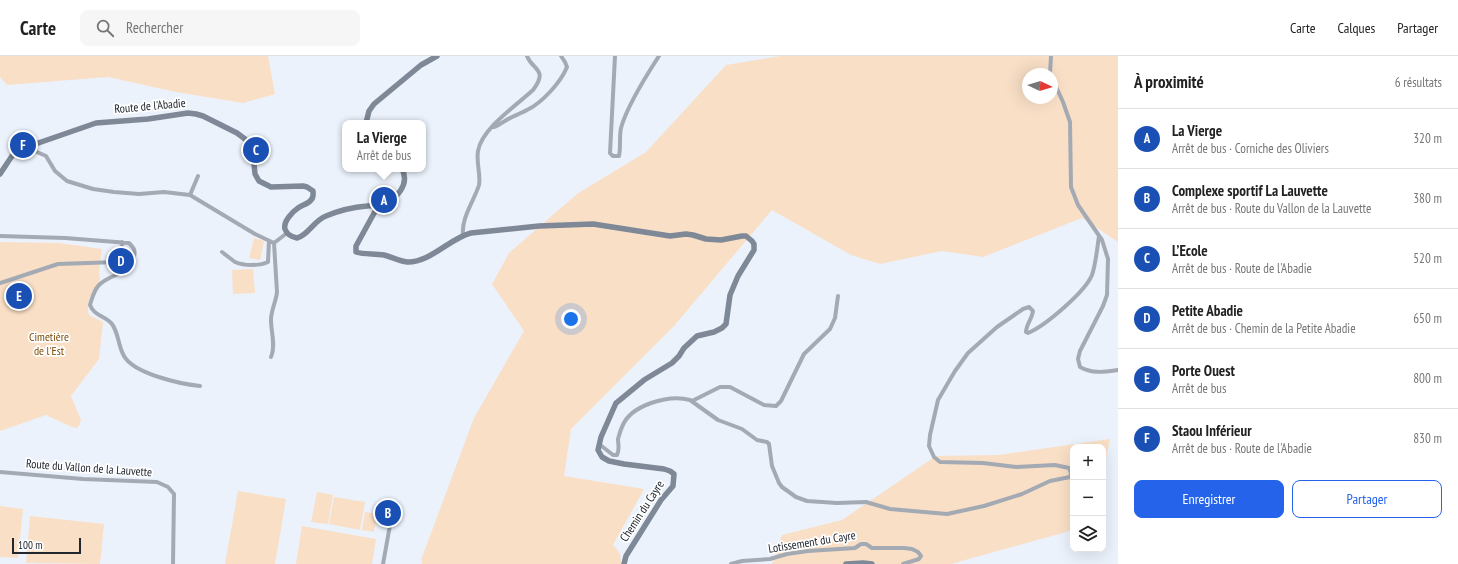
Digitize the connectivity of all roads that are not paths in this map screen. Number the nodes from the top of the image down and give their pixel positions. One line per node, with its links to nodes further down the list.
1 (437, 56): 9 (street)
2 (527, 56): 10 (street)
3 (561, 56): 10 (street)
4 (615, 56): 5 (street)
5 (658, 56)
6 (1051, 56): 7 (street)
7 (1050, 68)
8 (1058, 91): 20 (street)
9 (367, 120)
10 (491, 128): 18 (street)
11 (28, 146): 13 (street, Route de l'Abadie); 15 (street); 17 (street, Route de l'Abadie)
12 (403, 172): 16 (street)
13 (0, 174)
14 (198, 176): 15 (street)
15 (190, 195): 22 (street)
16 (378, 206): 17 (street); 18 (street)
17 (287, 233): 22 (street)
18 (463, 235): 30 (street)
19 (0, 236): 21 (street)
20 (1099, 236): 27 (street); 29 (street)
21 (122, 242): 24 (street); 28 (street)
22 (272, 242): 23 (street); 26 (street)
23 (222, 252)
24 (0, 283)
25 (838, 296): 29 (street)
26 (271, 357)
27 (1118, 370)
28 (200, 386)
29 (692, 401): 30 (street)
30 (599, 444): 35 (street, Chemin du Cayre)
31 (0, 472): 33 (street, Route du Vallon de la Lauvette)
32 (394, 503): 34 (street)
33 (174, 564)
34 (383, 564)
35 (624, 564)
36 (731, 564): 39 (street, Lotissement du Cayre)
37 (846, 564): 38 (street)
38 (872, 564)
39 (903, 564)

